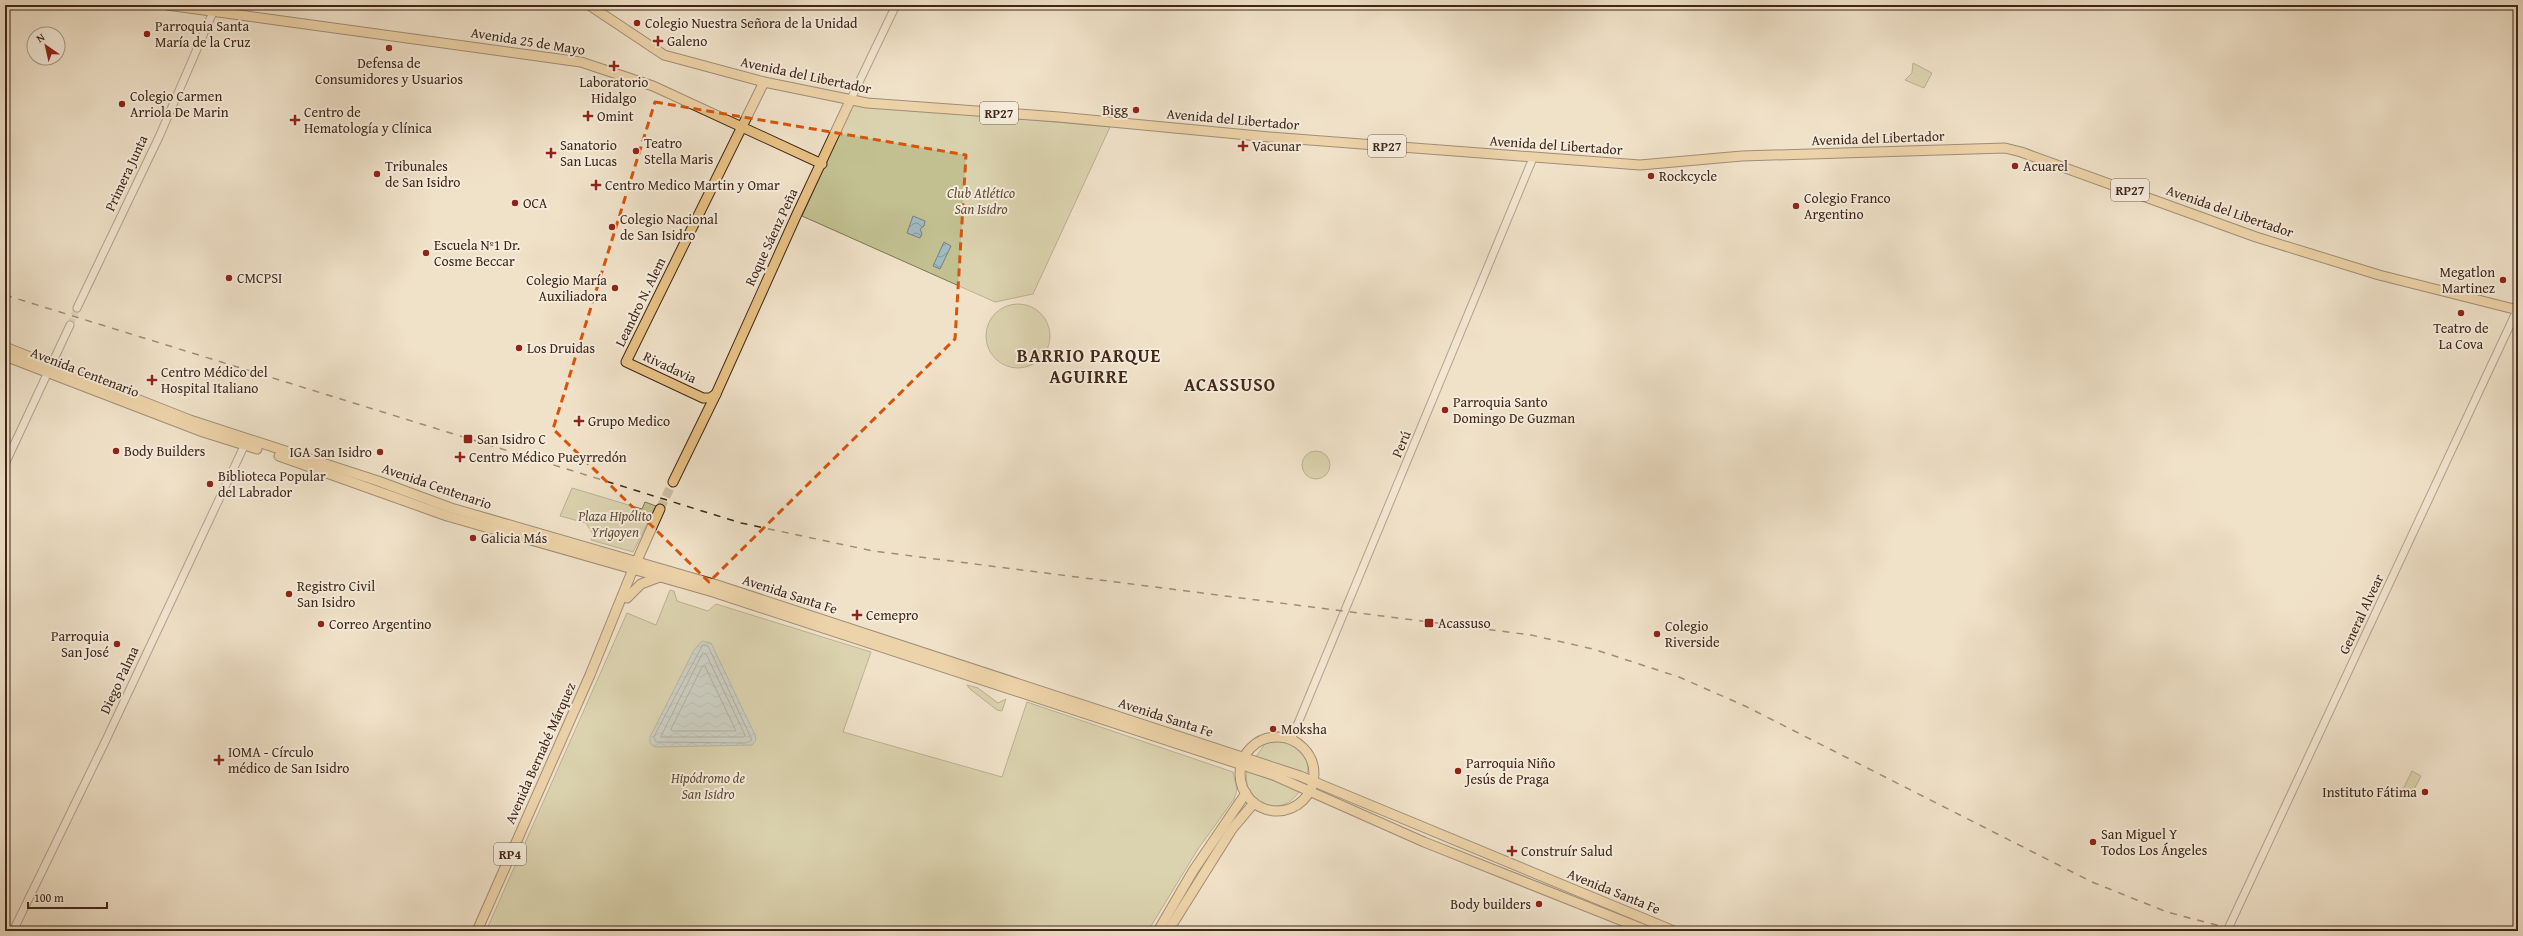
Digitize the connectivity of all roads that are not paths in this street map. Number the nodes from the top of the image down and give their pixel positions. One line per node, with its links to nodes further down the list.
1 (167, 5): 4 (main road)
2 (589, 5): 5 (main road, Avenida del Libertador / RP27)
3 (896, 5): 6 (street, Roque Sáenz Peña)
4 (214, 8): 7 (main road, Avenida 25 de Mayo); 10 (street, Primera Junta)
5 (764, 82): 6 (main road, Avenida del Libertador / RP27); 7 (main road, Leandro N. Alem)
6 (850, 101): 8 (main road, Avenida del Libertador / RP27); 9 (main road, Roque Sáenz Peña)
7 (743, 127): 9 (main road, Avenida 25 de Mayo); 15 (main road, Leandro N. Alem)
8 (1533, 158): 11 (main road, Avenida del Libertador / RP27); 29 (street, Perú)
9 (822, 164): 17 (main road, Roque Sáenz Peña)
10 (77, 308)
11 (2518, 310): 40 (street, General Alvear)
12 (70, 324): 16 (street)
13 (5, 347): 16 (main road, Avenida Centenario)
14 (5, 356): 16 (main road, Avenida Centenario)
15 (626, 362): 18 (main road, Rivadavia)
16 (50, 367): 20 (main road, Avenida Centenario); 21 (street)
17 (716, 394): 18 (main road, Rivadavia); 19 (main road, Roque Sáenz Peña)
18 (703, 398): 19 (main road, Rivadavia)
19 (704, 417): 22 (main road, Roque Sáenz Peña)
20 (246, 442): 24 (main road, Avenida Centenario); 34 (street, Diego Palma)
21 (5, 464)
22 (673, 482)
23 (660, 509): 24 (main road, RP4)
24 (636, 564): 25 (main road, Avenida Santa Fe); 26 (main road, Avenida Bernabé Márquez / RP4); 27 (main road, Avenida Bernabé Márquez / RP4); 28 (main road, Avenida Santa Fe)
25 (662, 576): 26 (main road); 28 (main road, Avenida Santa Fe)
26 (627, 598): 27 (main road, Avenida Bernabé Márquez / RP4)
27 (590, 675): 35 (main road, Avenida Bernabé Márquez / RP4)
28 (1152, 731): 30 (main road, Avenida Santa Fe)
29 (1292, 740): 30 (main road); 31 (main road)
30 (1243, 761): 31 (main road, Avenida Santa Fe); 32 (main road)
31 (1312, 786): 33 (main road); 38 (main road, Avenida Santa Fe); 39 (main road, Avenida Santa Fe)
32 (1246, 793): 33 (main road); 36 (main road)
33 (1254, 803): 37 (main road)
34 (13, 931)
35 (477, 931)
36 (1158, 931)
37 (1168, 931)
38 (1648, 931)
39 (1674, 931)
40 (2227, 931)

